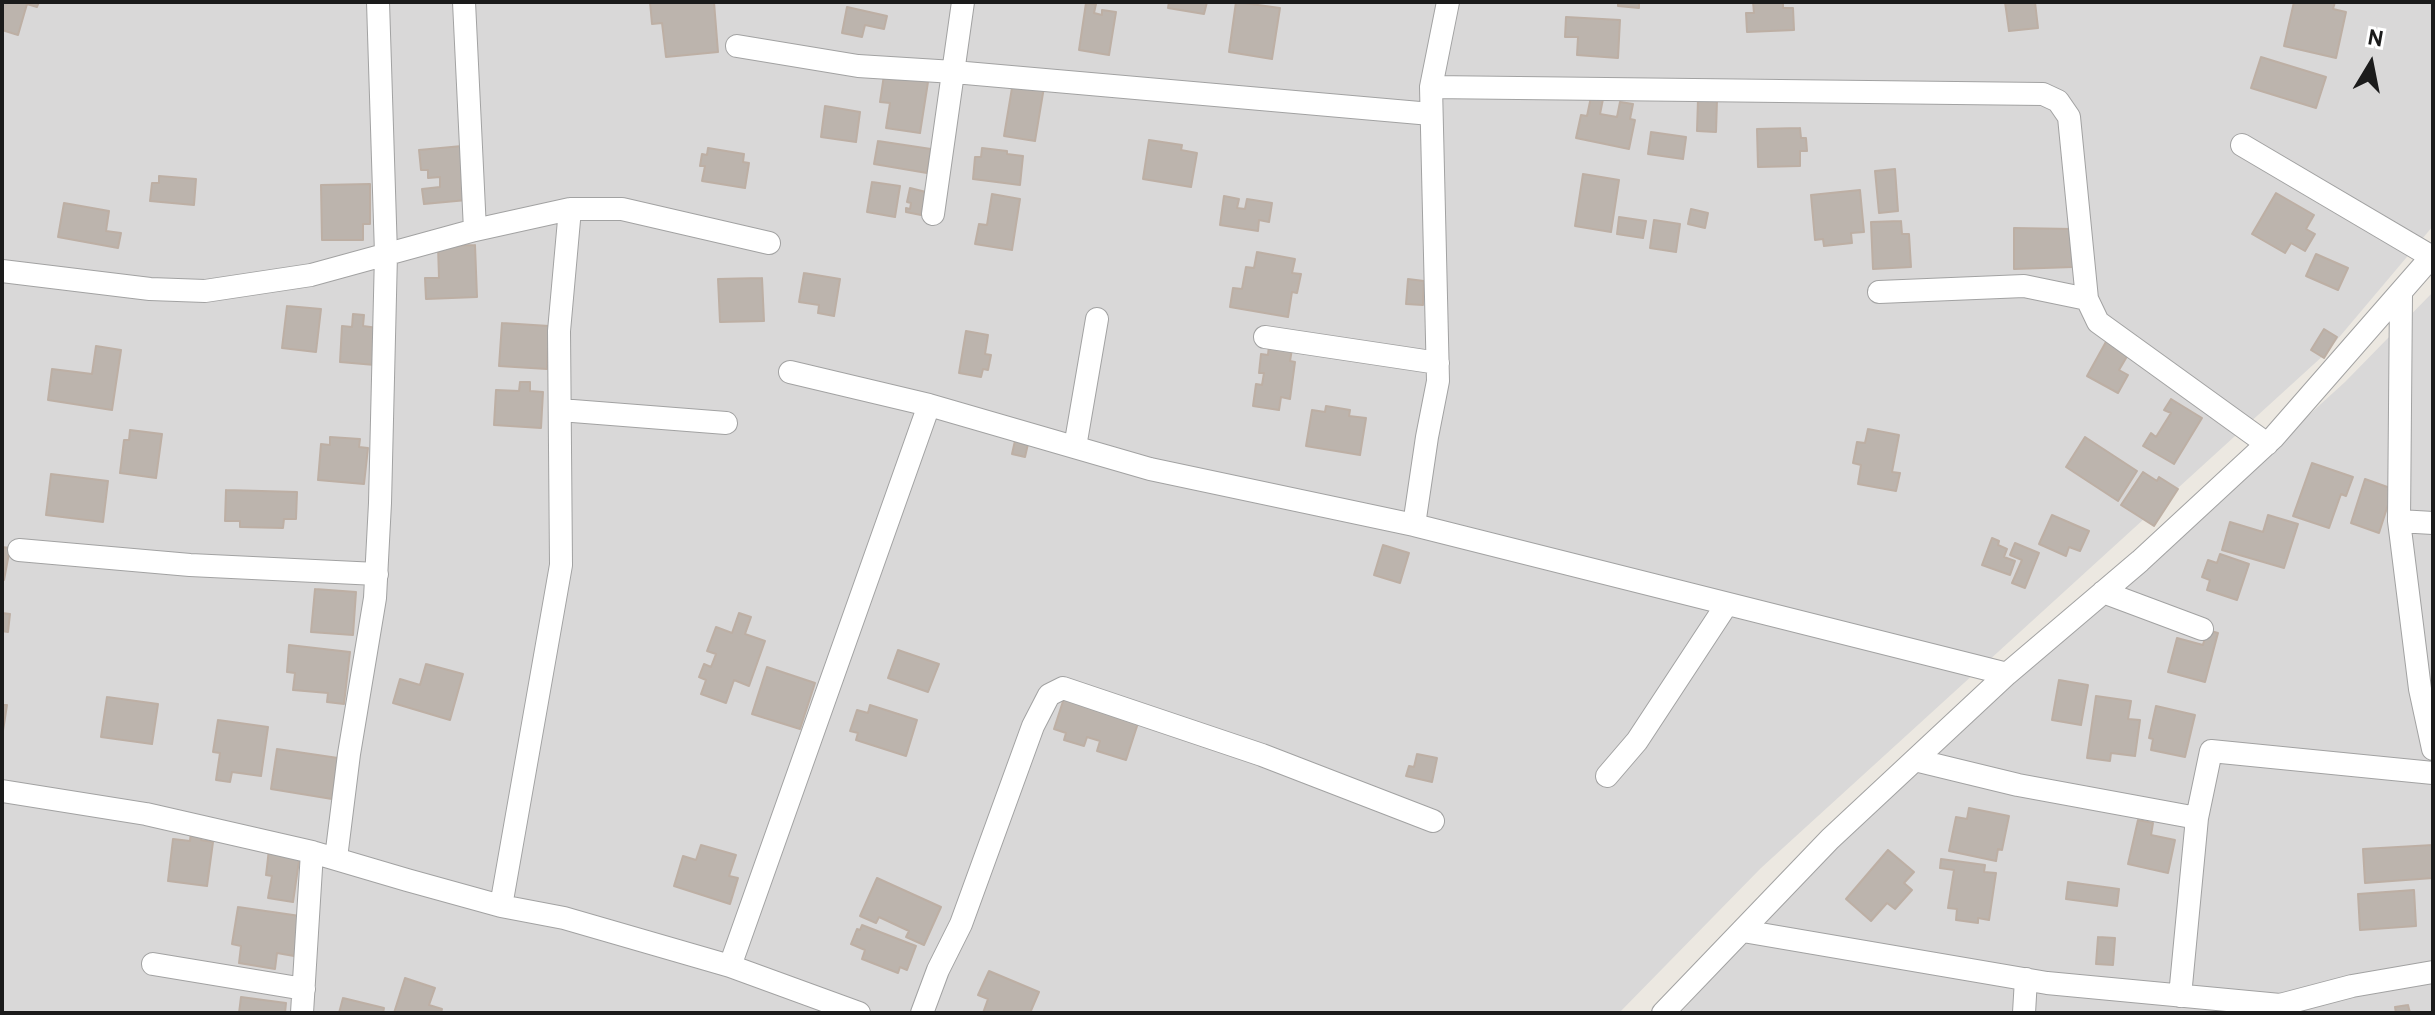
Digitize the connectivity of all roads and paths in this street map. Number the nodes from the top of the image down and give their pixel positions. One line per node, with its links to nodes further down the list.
1 (378, 2): 14 (street)
2 (464, 2): 12 (street)
3 (963, 2): 6 (street)
4 (1448, 2): 7 (street)
5 (737, 46): 6 (street)
6 (954, 72): 8 (street); 11 (street)
7 (1431, 87): 8 (street); 19 (street)
8 (1431, 114): 22 (street)
9 (2242, 145): 15 (street)
10 (570, 209): 12 (street); 13 (street); 25 (street)
11 (933, 214)
12 (475, 230): 14 (street)
13 (769, 243)
14 (386, 254): 16 (street); 33 (street)
15 (2432, 256): 18 (street)
16 (2, 271)
17 (1879, 292): 19 (street)
18 (2401, 294): 27 (street); 29 (street)
19 (2087, 299): 27 (street)
20 (1097, 319): 28 (street)
21 (1265, 337): 22 (street)
22 (1438, 363): 31 (street)
23 (790, 372): 24 (street)
24 (929, 405): 28 (street); 51 (street)
25 (560, 410): 26 (street); 48 (street)
26 (726, 423)
27 (2267, 444): 34 (street)
28 (1075, 447): 31 (street)
29 (2399, 521): 30 (street); 38 (street)
30 (2433, 523)
31 (1414, 525): 35 (street)
32 (19, 550): 33 (street)
33 (377, 574): 47 (street)
34 (2103, 592): 36 (street); 37 (street)
35 (1727, 604): 37 (street); 42 (street)
36 (2202, 629)
37 (2007, 674): 40 (street)
38 (2427, 690): 39 (street)
39 (2433, 749)
40 (1915, 760): 44 (street); 49 (street)
41 (2433, 773): 44 (street)
42 (1607, 776)
43 (2, 791): 46 (street)
44 (2197, 818): 55 (street)
45 (1433, 821): 60 (street)
46 (312, 852): 47 (street); 54 (street)
47 (336, 858): 48 (street)
48 (501, 906): 51 (street)
49 (1743, 931): 53 (street); 61 (street)
50 (153, 964): 54 (street)
51 (730, 966): 56 (street)
52 (2433, 972): 57 (street)
53 (2026, 979): 55 (street); 62 (street)
54 (304, 989): 58 (street)
55 (2180, 996): 57 (street)
56 (812, 1005): 59 (street)
57 (2280, 1009)
58 (302, 1013)
59 (859, 1013)
60 (922, 1013)
61 (1663, 1013)
62 (2024, 1013)

